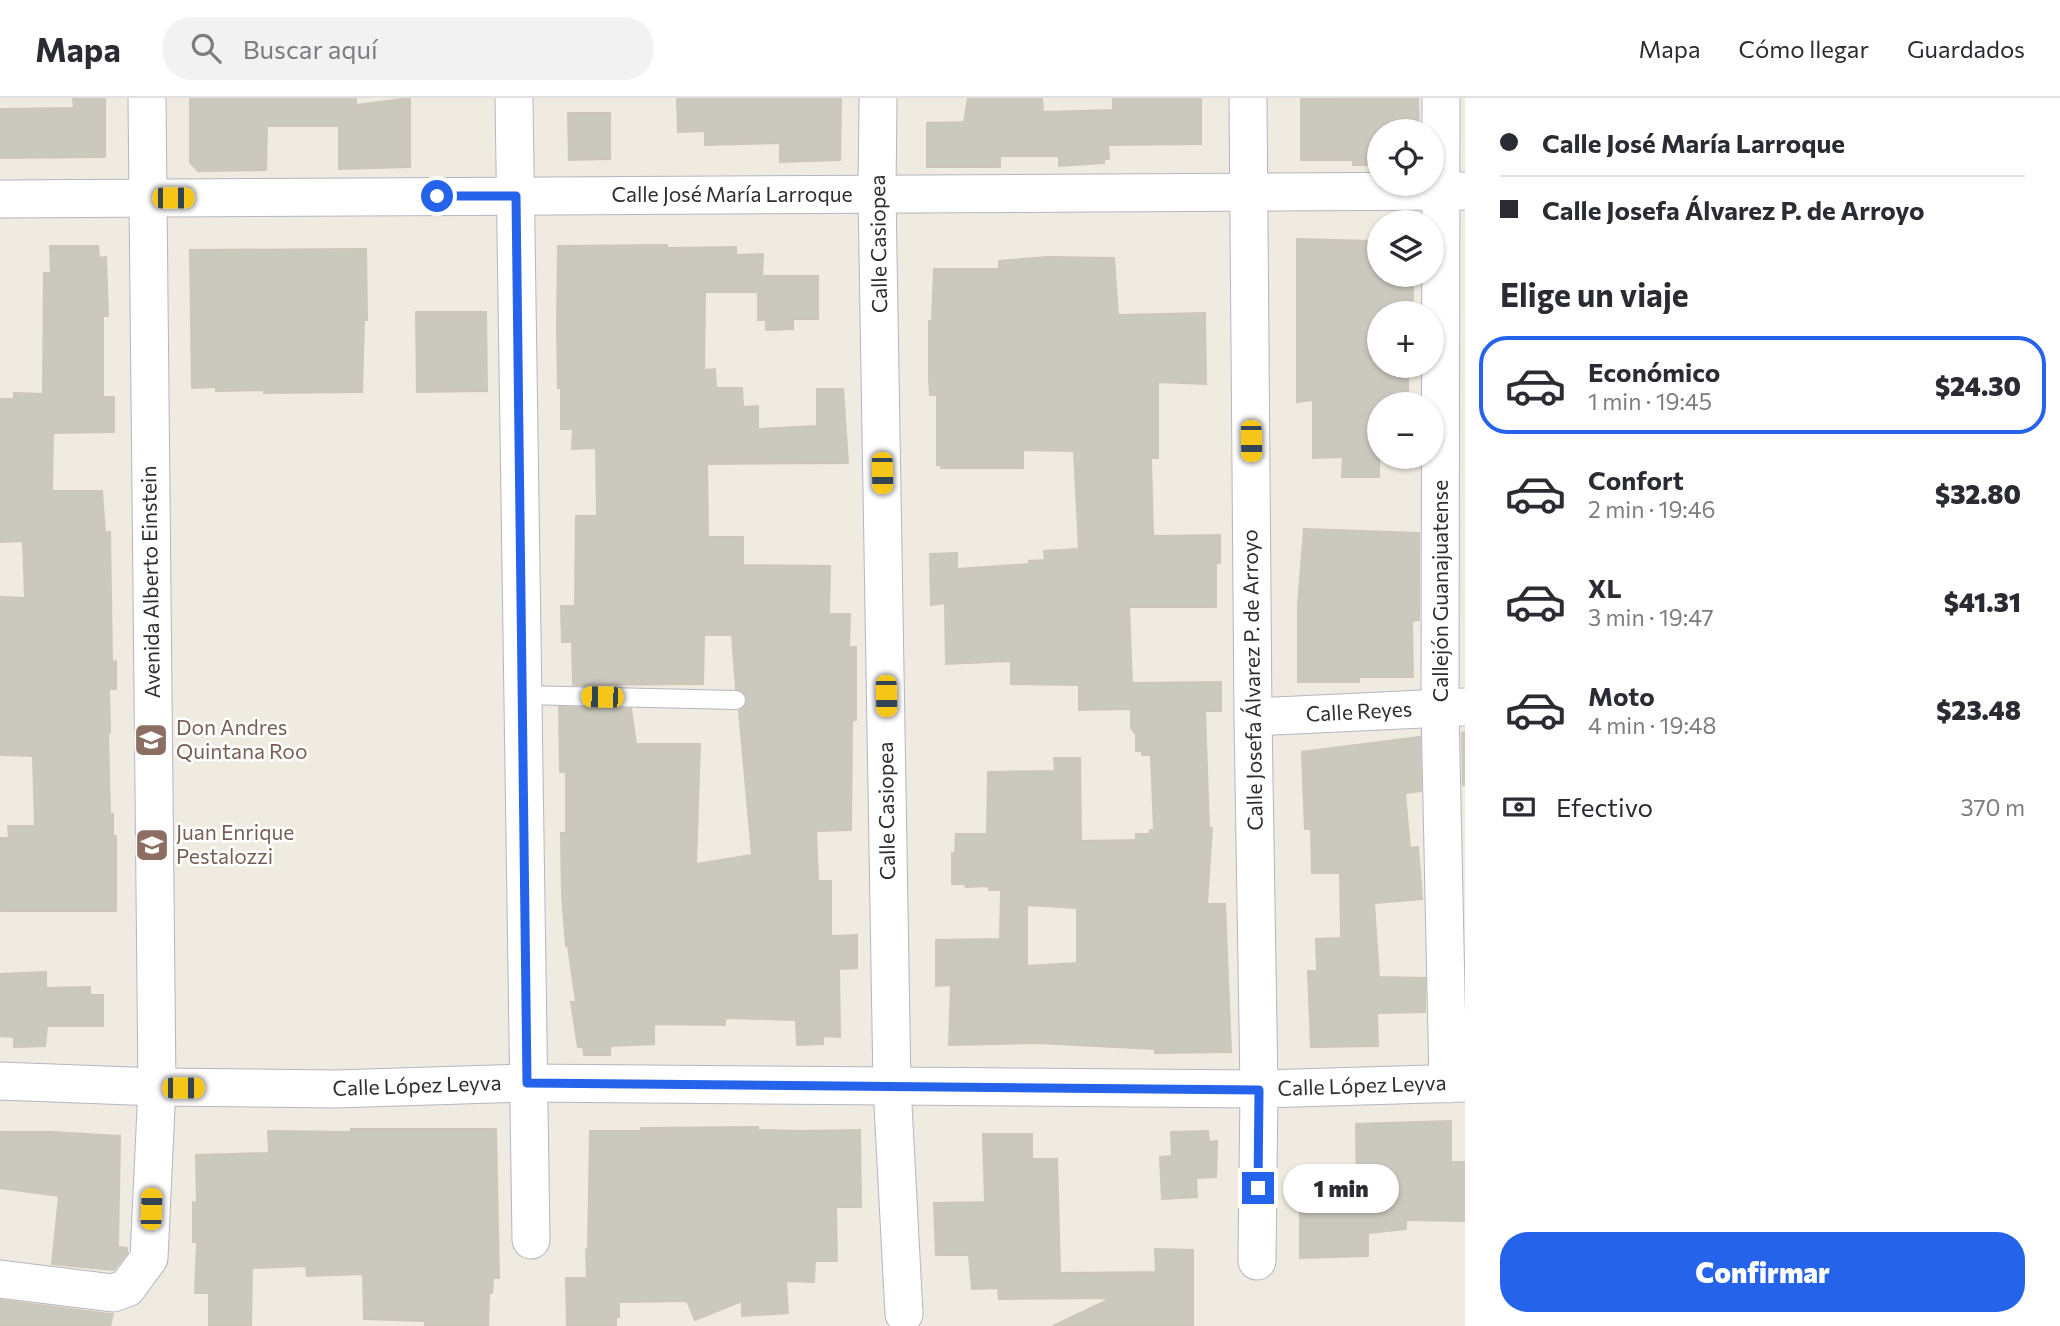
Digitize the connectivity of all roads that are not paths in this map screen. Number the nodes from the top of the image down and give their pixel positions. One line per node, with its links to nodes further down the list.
1 (146, 98): 10 (street, Avenida Alberto Einstein)
2 (514, 98): 9 (street)
3 (878, 98): 8 (street, Calle Casiopea)
4 (1248, 98): 7 (street, Calle Josefa Álvarez P. de Arroyo)
5 (1441, 98): 6 (street, Callejón Guanajuatense)
6 (1453, 191): 7 (street, Calle José María Larroque); 14 (street, Callejón Guanajuatense)
7 (1250, 192): 8 (street, Calle José María Larroque); 15 (street, Calle Josefa Álvarez P. de Arroyo)
8 (877, 194): 9 (street, Calle José María Larroque); 19 (street, Calle Casiopea)
9 (516, 196): 10 (street, Calle José María Larroque); 12 (street)
10 (147, 198): 11 (street, Calle José María Larroque); 20 (street, Avenida Alberto Einstein)
11 (0, 199)
12 (522, 695): 13 (lane); 17 (street)
13 (736, 700)
14 (1453, 708): 15 (street, Calle Reyes); 18 (street, Callejón Guanajuatense)
15 (1253, 717): 21 (street, Calle Josefa Álvarez P. de Arroyo)
16 (0, 1081): 20 (street, Calle López Leyva)
17 (527, 1083): 19 (street, Calle López Leyva); 20 (street, Calle López Leyva); 22 (street)
18 (1456, 1084): 21 (street, Calle López Leyva)
19 (892, 1086): 21 (street, Calle López Leyva); 25 (street, Calle Casiopea)
20 (157, 1087): 24 (street, Avenida Alberto Einstein)
21 (1259, 1090): 23 (street, Calle Josefa Álvarez P. de Arroyo)
22 (531, 1240)
23 (1257, 1261)
24 (0, 1279)
25 (904, 1314)

